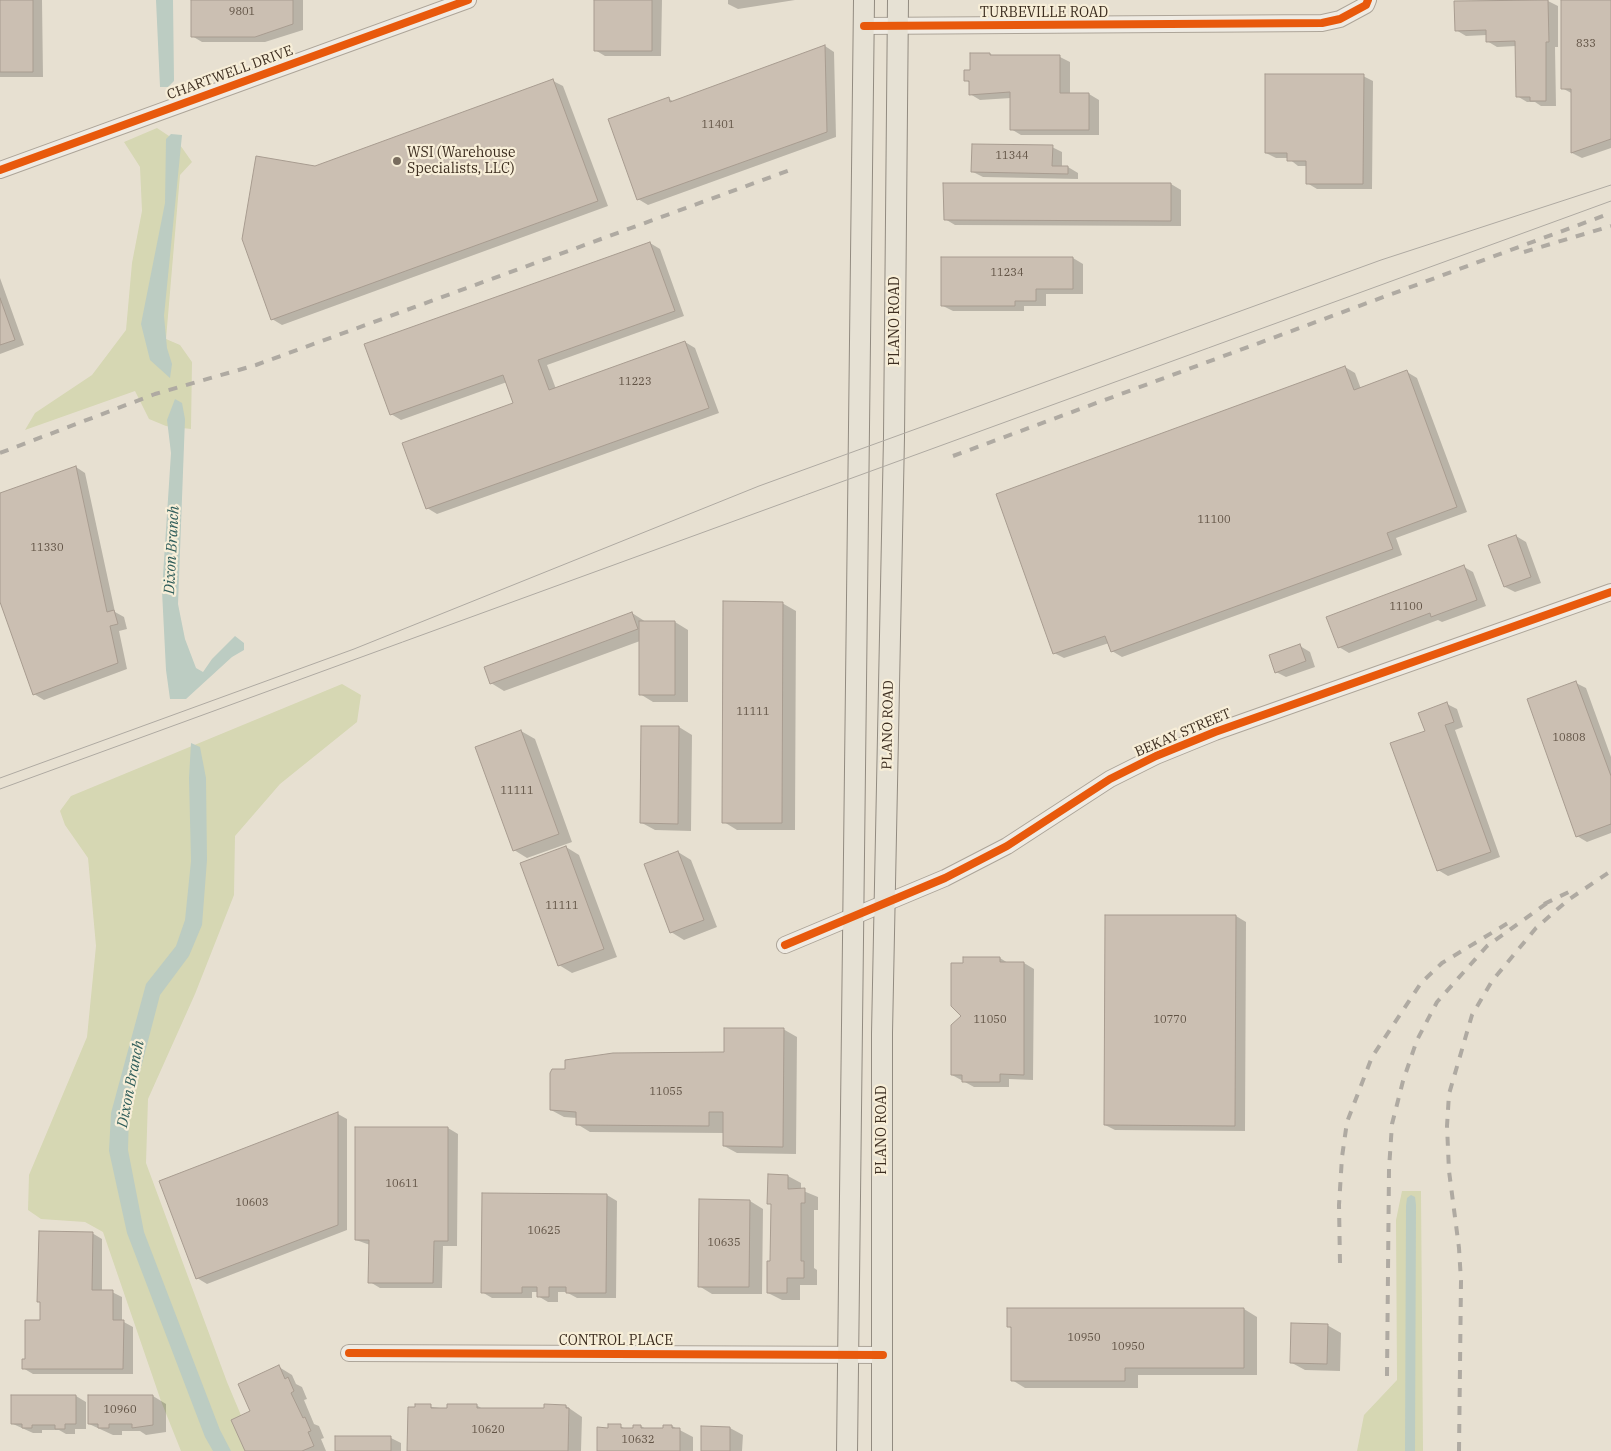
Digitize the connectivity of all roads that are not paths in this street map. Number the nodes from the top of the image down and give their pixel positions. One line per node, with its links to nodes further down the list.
1 (468, 0): 7 (street, CHARTWELL DRIVE)
2 (864, 0): 5 (main road)
3 (898, 0): 6 (main road, PLANO ROAD)
4 (1368, 0): 6 (street, TURBEVILLE ROAD)
5 (864, 26): 6 (street, TURBEVILLE ROAD); 10 (main road)
6 (898, 26): 9 (main road, PLANO ROAD)
7 (0, 170)
8 (1611, 592): 9 (street, BEKAY STREET)
9 (884, 903): 10 (street, BEKAY STREET); 14 (main road, PLANO ROAD)
10 (854, 916): 11 (street, BEKAY STREET); 13 (main road)
11 (785, 945)
12 (349, 1353): 13 (street, CONTROL PLACE)
13 (847, 1354): 14 (street, CONTROL PLACE); 15 (main road)
14 (883, 1355): 16 (main road, PLANO ROAD)
15 (847, 1451)
16 (882, 1451)

